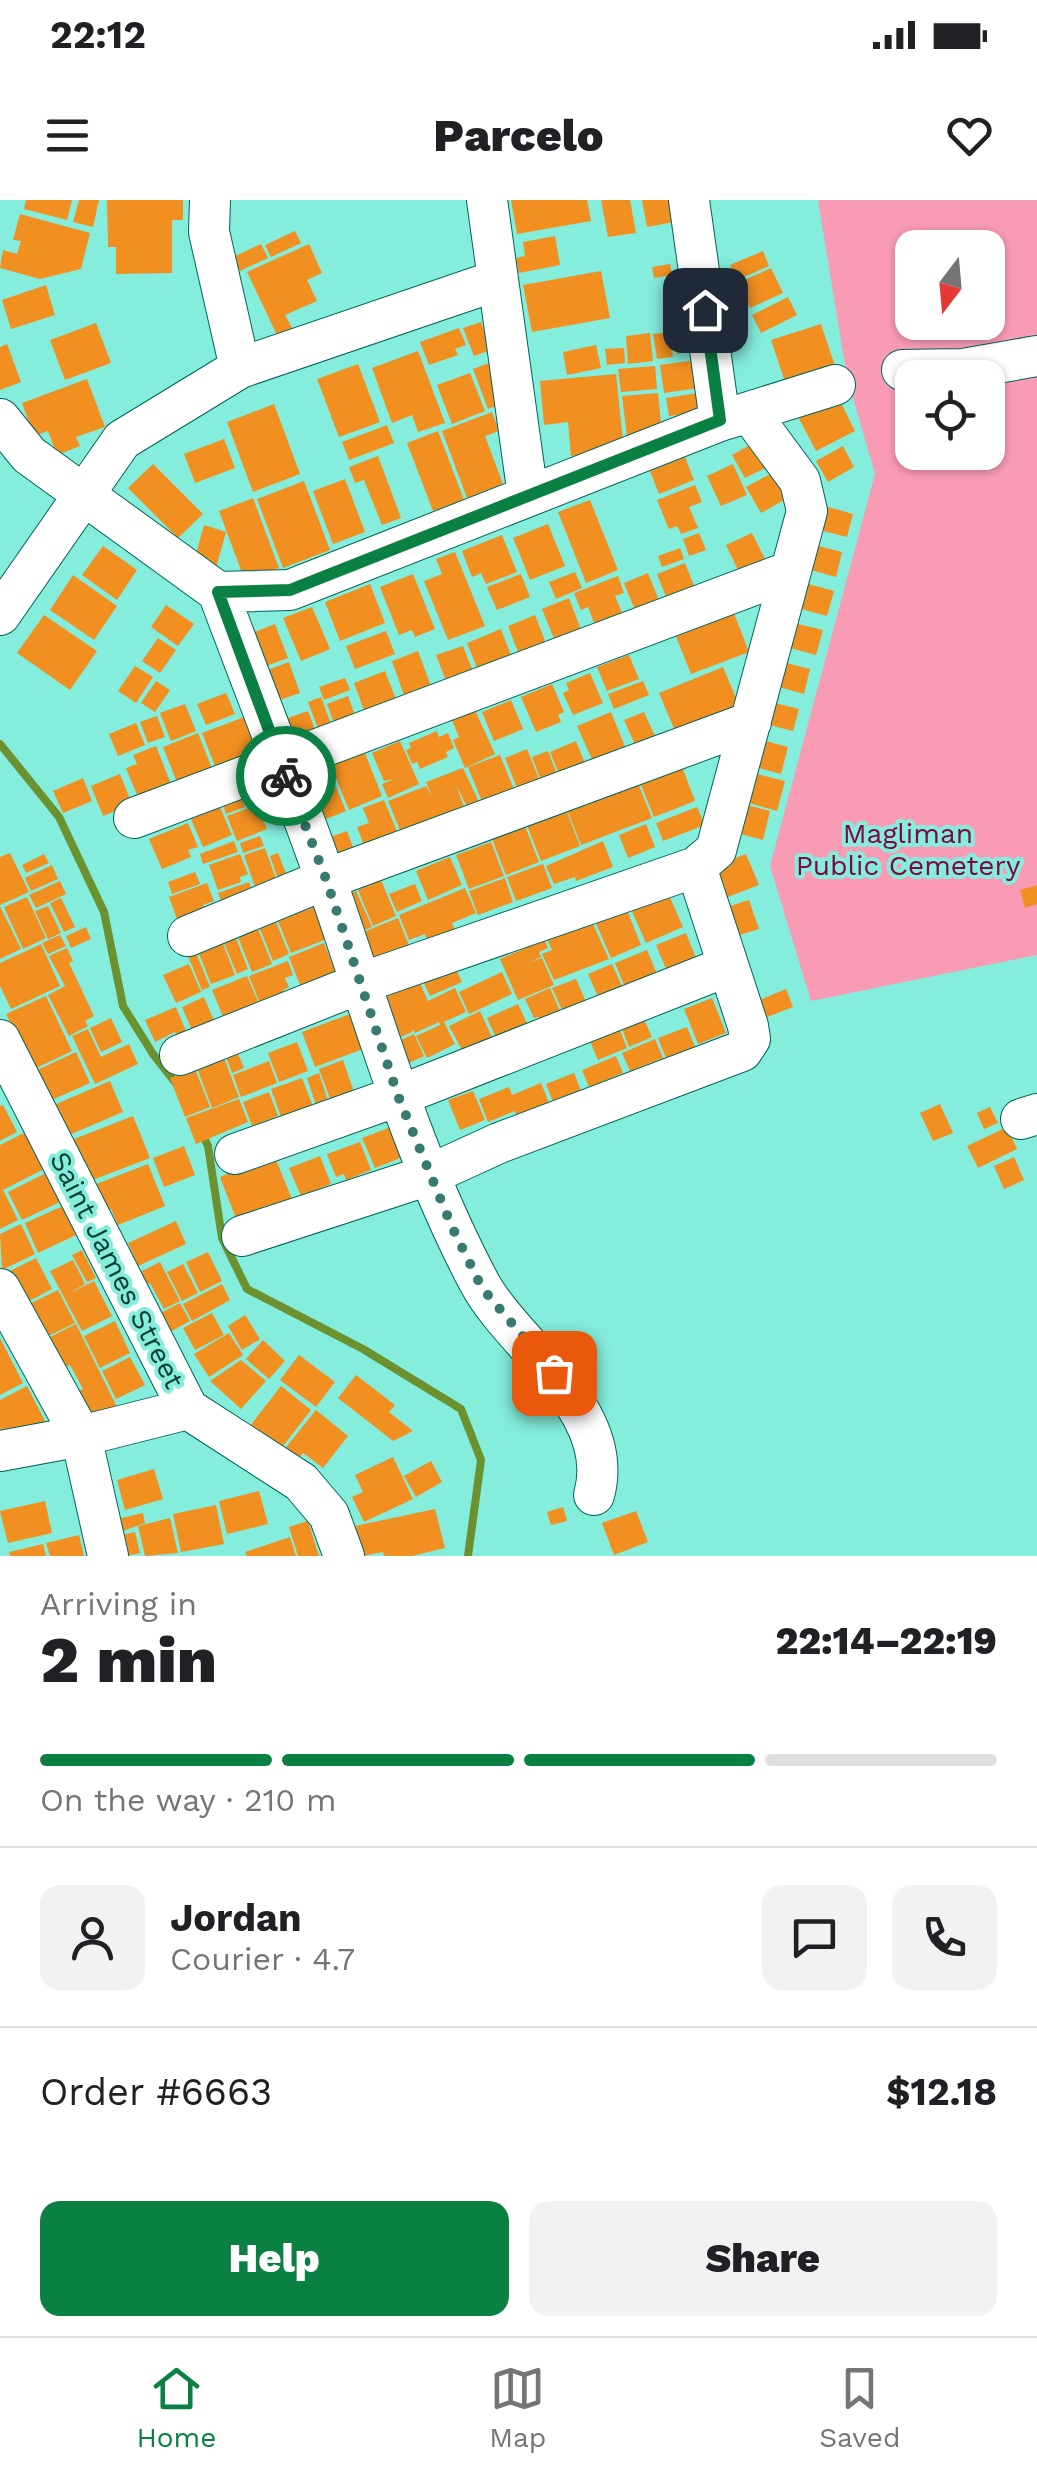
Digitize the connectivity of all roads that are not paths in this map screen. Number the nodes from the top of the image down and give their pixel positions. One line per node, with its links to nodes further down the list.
1 (210, 200): 7 (street)
2 (487, 200): 4 (street)
3 (690, 200): 9 (street)
4 (498, 280): 7 (street); 12 (street)
5 (1037, 356): 6 (street)
6 (1005, 361)
7 (240, 368): 11 (street)
8 (836, 385): 9 (street)
9 (734, 416): 12 (street); 13 (street)
10 (0, 419): 11 (street)
11 (82, 495): 14 (street); 15 (street)
12 (528, 496): 14 (street)
13 (791, 571): 16 (street); 17 (street)
14 (218, 592): 17 (street)
15 (4, 610)
16 (751, 722): 19 (street); 20 (street)
17 (281, 764): 18 (street); 20 (street)
18 (134, 818)
19 (696, 867): 22 (street); 23 (street)
20 (326, 879): 21 (street); 23 (street)
21 (188, 936)
22 (728, 966): 26 (street); 28 (street)
23 (361, 983): 25 (street); 26 (street)
24 (0, 1040): 31 (street, Saint James Street)
25 (180, 1055)
26 (398, 1096): 27 (street); 28 (street)
27 (236, 1154)
28 (429, 1175): 29 (street); 34 (street)
29 (242, 1236)
30 (0, 1289): 32 (street)
31 (188, 1409): 32 (street); 36 (street, Saint James Street)
32 (80, 1436): 33 (street); 35 (street)
33 (0, 1451)
34 (594, 1495)
35 (108, 1556)
36 (344, 1556)

